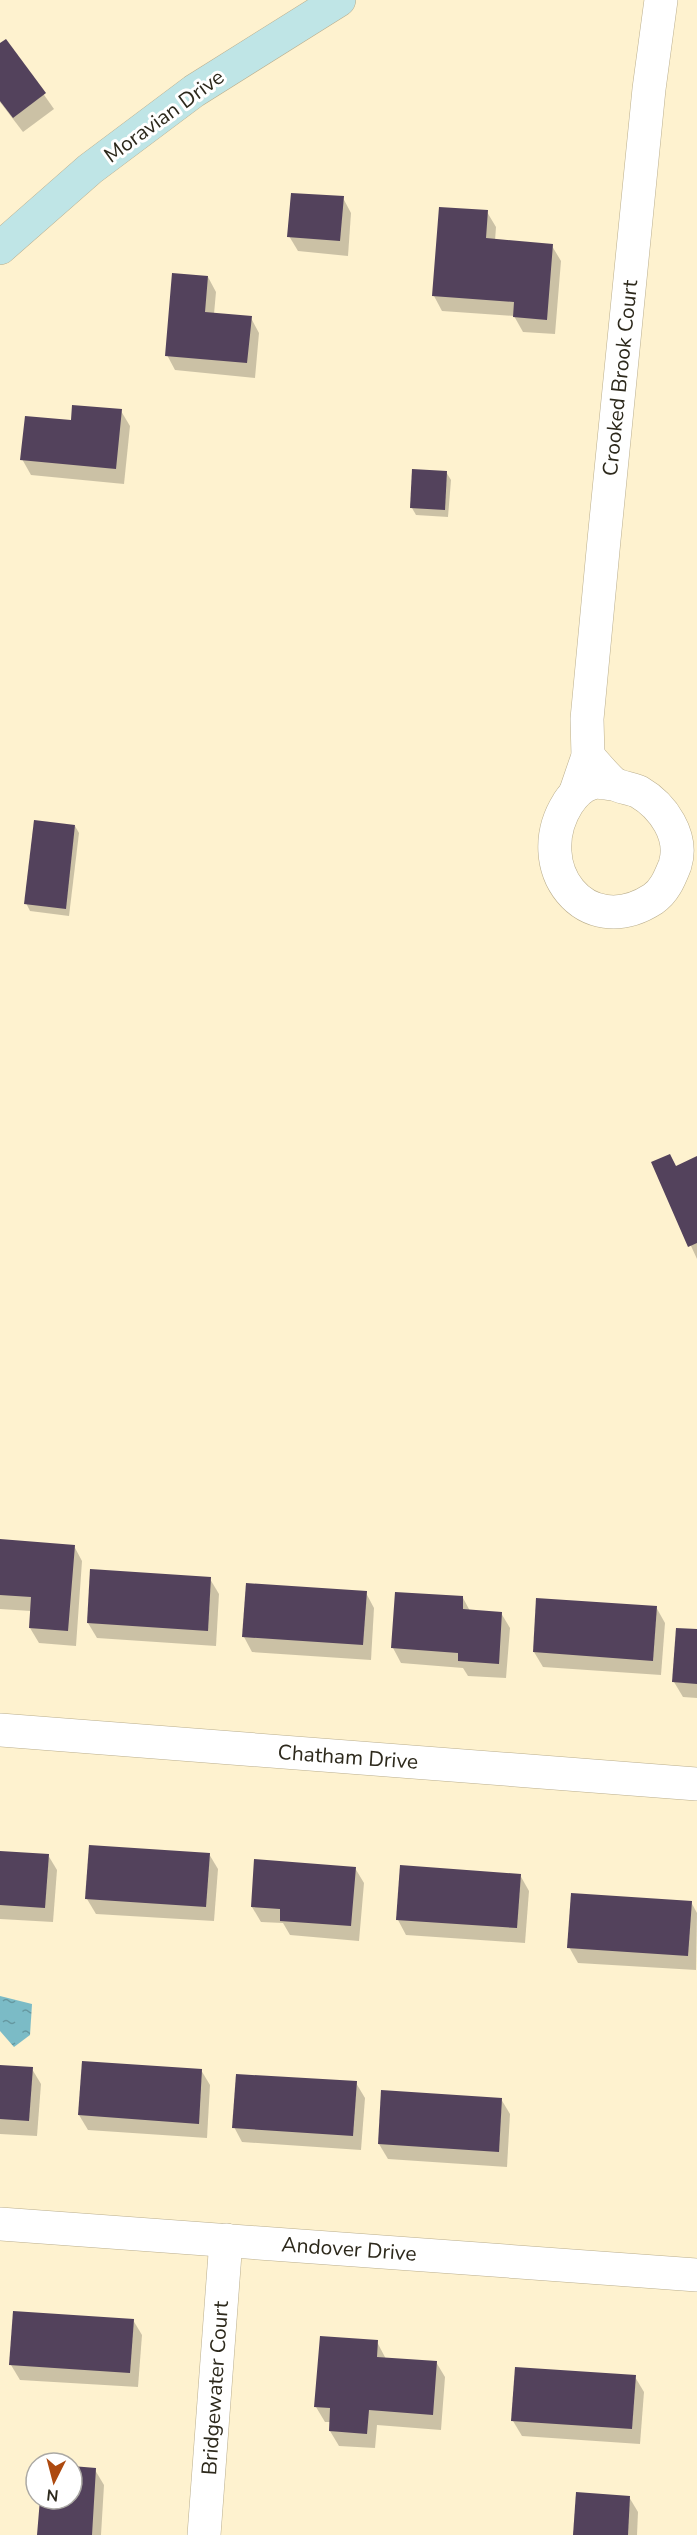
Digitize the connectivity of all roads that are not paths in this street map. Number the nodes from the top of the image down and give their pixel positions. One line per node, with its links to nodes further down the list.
1 (339, 0): 3 (street, Moravian Drive)
2 (661, 0): 4 (street, Crooked Brook Court)
3 (0, 248)
4 (588, 756): 5 (street, Crooked Brook Court); 6 (street, Crooked Brook Court)
5 (615, 784): 6 (street, Crooked Brook Court); 6 (street, Crooked Brook Court)
6 (576, 791)
7 (0, 1730): 8 (street, Chatham Drive)
8 (697, 1784)
9 (0, 2224): 10 (street, Andover Drive)
10 (226, 2240): 11 (street, Andover Drive); 12 (street, Bridgewater Court)
11 (697, 2275)
12 (204, 2535)

